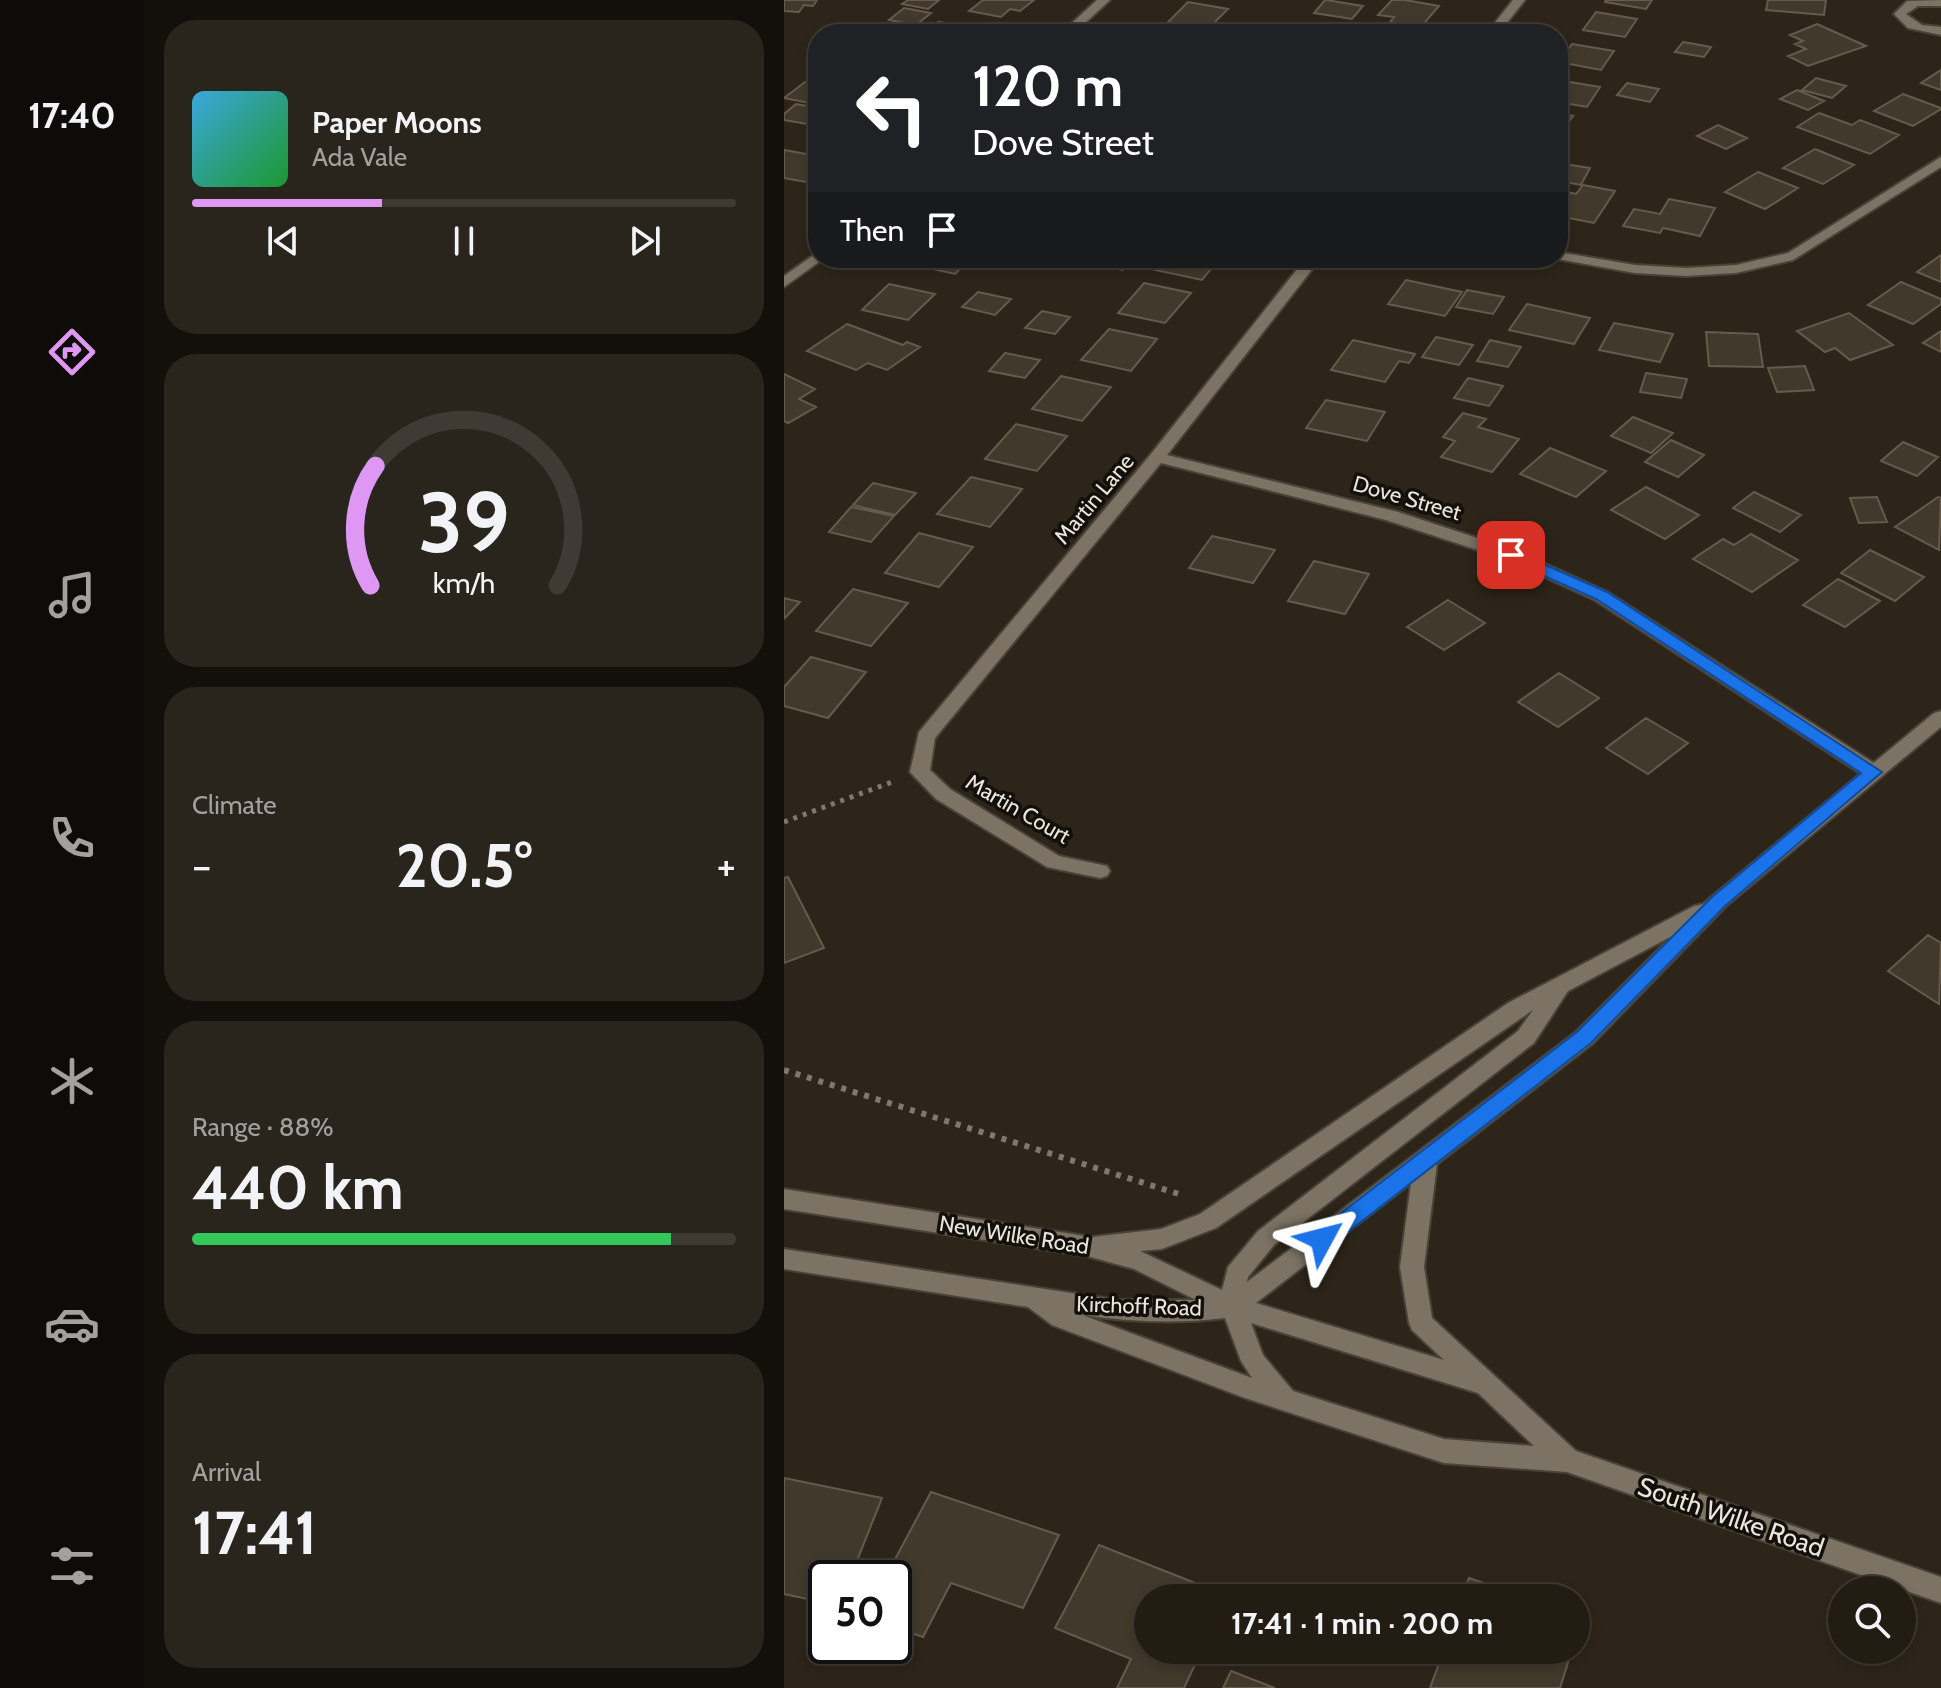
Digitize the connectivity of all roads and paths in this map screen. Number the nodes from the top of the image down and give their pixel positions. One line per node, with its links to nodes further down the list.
1 (1104, 0): 4 (main road)
2 (1519, 0): 5 (main road)
3 (1941, 2): 6 (main road)
4 (1077, 24)
5 (1500, 24)
6 (1941, 31)
7 (1941, 161): 8 (main road)
8 (1568, 258)
9 (808, 264): 11 (main road)
10 (1306, 268): 12 (main road, Martin Lane)
11 (784, 283)
12 (1157, 457): 14 (main road, Martin Lane); 15 (main road, Dove Street)
13 (1941, 717): 15 (main road, Kirchoff Road)
14 (920, 772): 16 (path); 17 (main road, Martin Court)
15 (1873, 772): 18 (main road, Kirchoff Road)
16 (784, 822)
17 (1100, 871)
18 (1719, 901): 19 (main road, Kirchoff Road); 21 (main road, Kirchoff Road)
19 (1561, 985): 24 (main road, Kirchoff Road); 27 (main road)
20 (784, 1070): 22 (path)
21 (1426, 1159): 27 (main road, Kirchoff Road); 28 (main road)
22 (1190, 1198)
23 (784, 1199): 24 (main road, New Wilke Road)
24 (1087, 1246): 27 (main road, New Wilke Road)
25 (784, 1259): 26 (main road)
26 (1035, 1299): 27 (main road, Kirchoff Road); 29 (main road, South Wilke Road)
27 (1233, 1307): 28 (main road, South Wilke Road); 29 (main road)
28 (1485, 1384): 30 (main road, South Wilke Road)
29 (1286, 1401): 30 (main road, South Wilke Road)
30 (1567, 1460): 31 (main road, South Wilke Road)
31 (1941, 1590)

